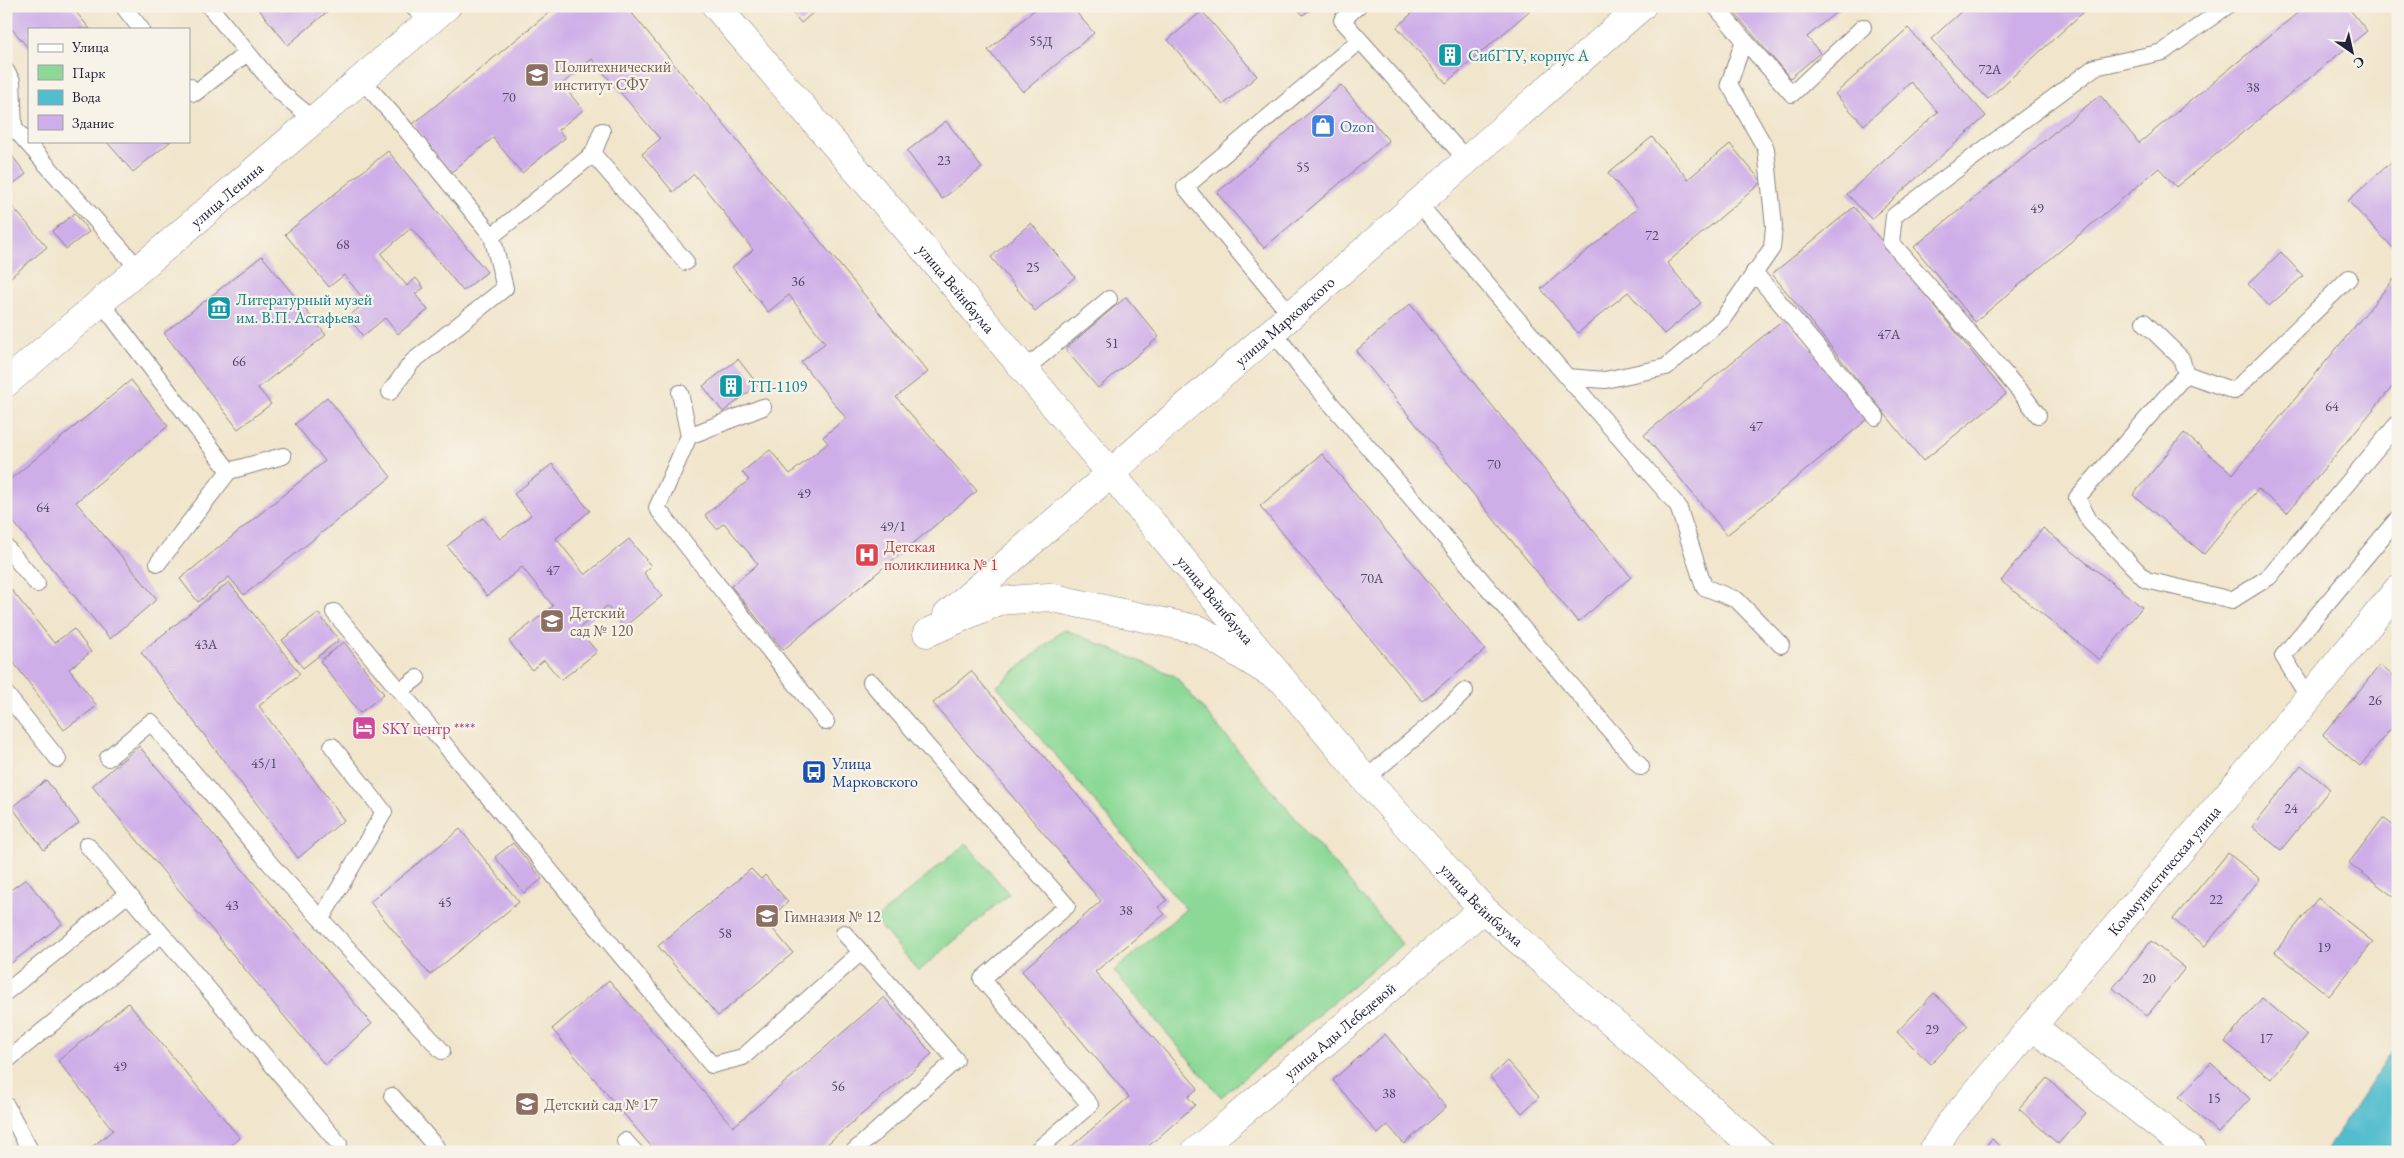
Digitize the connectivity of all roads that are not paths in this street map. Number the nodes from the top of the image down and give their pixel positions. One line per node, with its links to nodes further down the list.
1 (123, 6): 10 (lane)
2 (209, 6): 13 (lane)
3 (716, 6): 32 (main road, улица Вейнбаума)
4 (1358, 6): 11 (lane)
5 (1642, 6): 21 (main road, улица Марковского)
6 (1715, 6): 12 (lane)
7 (2227, 6): 39 (lane)
8 (429, 11): 15 (main road, улица Ленина)
9 (1863, 27): 12 (lane)
10 (140, 28)
11 (1360, 40): 21 (lane); 31 (lane)
12 (1744, 40): 26 (lane)
13 (247, 53): 16 (lane); 17 (lane)
14 (6, 71): 18 (lane)
15 (361, 79): 17 (main road, улица Ленина); 23 (lane)
16 (190, 87)
17 (314, 120): 25 (main road, улица Ленина)
18 (10, 131): 25 (lane)
19 (602, 131): 20 (lane)
20 (593, 154): 23 (lane); 24 (lane)
21 (1466, 159): 22 (main road, улица Марковского)
22 (1417, 202): 31 (main road, улица Марковского); 34 (lane)
23 (492, 236): 36 (lane)
24 (686, 262)
25 (139, 269): 29 (main road, улица Ленина)
26 (1754, 272): 34 (lane); 40 (lane)
27 (2350, 278): 33 (lane)
28 (1109, 299): 32 (lane)
29 (101, 302): 35 (main road, улица Ленина); 44 (lane)
30 (2144, 322): 33 (lane)
31 (1282, 323): 45 (main road, улица Марковского); 64 (lane)
32 (1024, 370): 45 (main road, улица Вейнбаума)
33 (2186, 374): 41 (lane)
34 (1567, 377): 52 (lane)
35 (6, 383)
36 (390, 392)
37 (680, 393): 42 (lane)
38 (763, 407): 42 (lane)
39 (2038, 415)
40 (1876, 417)
41 (2398, 423)
42 (689, 436): 60 (lane)
43 (283, 456): 44 (lane)
44 (229, 471): 48 (lane)
45 (1110, 474): 54 (main road, улица Вейнбаума); 54 (main road, улица Марковского)
46 (2398, 518): 59 (lane)
47 (6, 547): 49 (lane)
48 (158, 563)
49 (37, 584)
50 (2398, 589): 59 (main road, Коммунистическая улица)
51 (334, 612): 56 (lane)
52 (1781, 644)
53 (417, 678): 56 (lane)
54 (1279, 678): 65 (main road, улица Вейнбаума)
55 (871, 682): 83 (lane)
56 (400, 691): 72 (lane)
57 (1465, 691): 65 (lane)
58 (6, 694): 63 (lane)
59 (2309, 698): 74 (main road, Коммунистическая улица)
60 (826, 722)
61 (332, 746): 69 (lane)
62 (108, 758): 69 (lane)
63 (58, 759)
64 (1641, 767)
65 (1365, 779): 68 (main road, улица Вейнбаума)
66 (87, 844): 67 (lane)
67 (128, 894): 71 (lane); 73 (lane)
68 (1483, 909): 84 (main road, улица Ады Лебедевой); 85 (main road, улица Вейнбаума)
69 (321, 919): 75 (lane)
70 (844, 933): 72 (lane)
71 (162, 934): 76 (lane); 79 (lane)
72 (861, 952): 82 (lane)
73 (6, 992)
74 (2032, 1026): 86 (main road, Коммунистическая улица); 87 (main road)
75 (442, 1051)
76 (6, 1061)
77 (392, 1096): 80 (lane)
78 (6, 1105): 81 (lane)
79 (339, 1144)
80 (436, 1147)
81 (31, 1152)
82 (852, 1152)
83 (1035, 1152)
84 (1195, 1152)
85 (1760, 1152)
86 (1932, 1152)
87 (2192, 1152)

